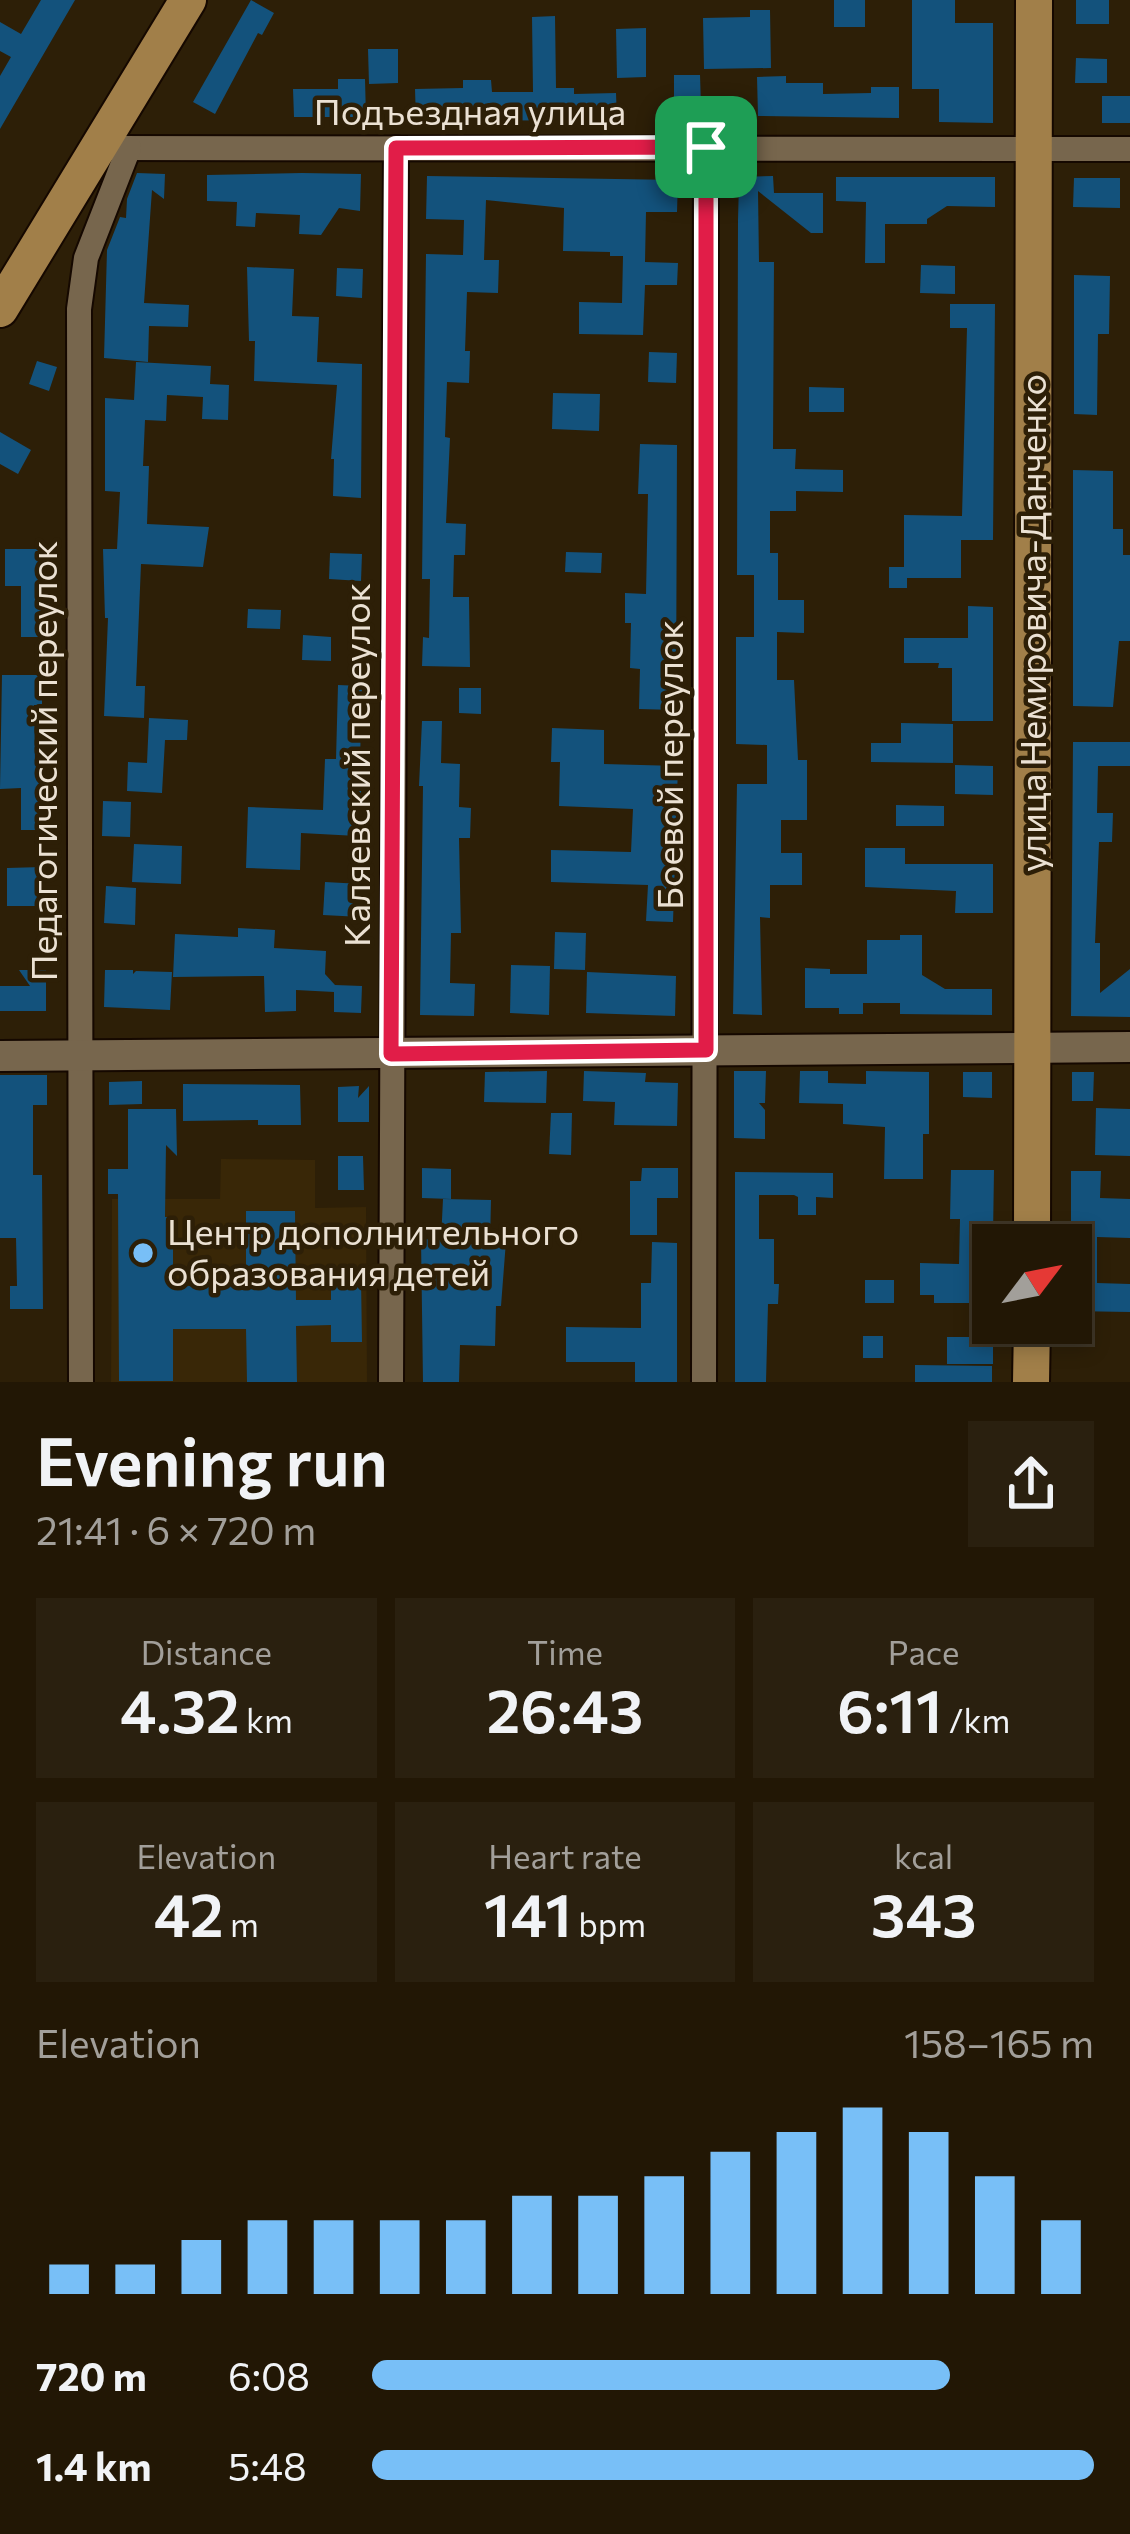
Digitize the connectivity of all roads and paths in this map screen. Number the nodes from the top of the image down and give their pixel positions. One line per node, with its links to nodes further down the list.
1 (188, 0): 5 (main road)
2 (1034, 0): 4 (main road, улица Немировича-Данченко)
3 (706, 147): 4 (street, Подъездная улица); 6 (street, Подъездная улица); 11 (street, Боевой переулок)
4 (1033, 147): 7 (street, Подъездная улица); 9 (main road, улица Немировича-Данченко)
5 (113, 148): 6 (street, Подъездная улица); 8 (main road); 13 (street, Педагогический переулок)
6 (396, 148): 12 (street, Каляевский переулок)
7 (1130, 149)
8 (0, 309)
9 (1033, 1046): 10 (street); 11 (street); 15 (main road, улица Немировича-Данченко)
10 (1130, 1047)
11 (706, 1050): 12 (street); 19 (street, Боевой переулок)
12 (391, 1054): 13 (street); 18 (street, Каляевский переулок)
13 (81, 1055): 14 (street); 17 (street, Педагогический переулок)
14 (0, 1056)
15 (1032, 1224)
16 (1032, 1344): 20 (main road)
17 (82, 1382)
18 (391, 1382)
19 (704, 1382)
20 (1031, 1382)

